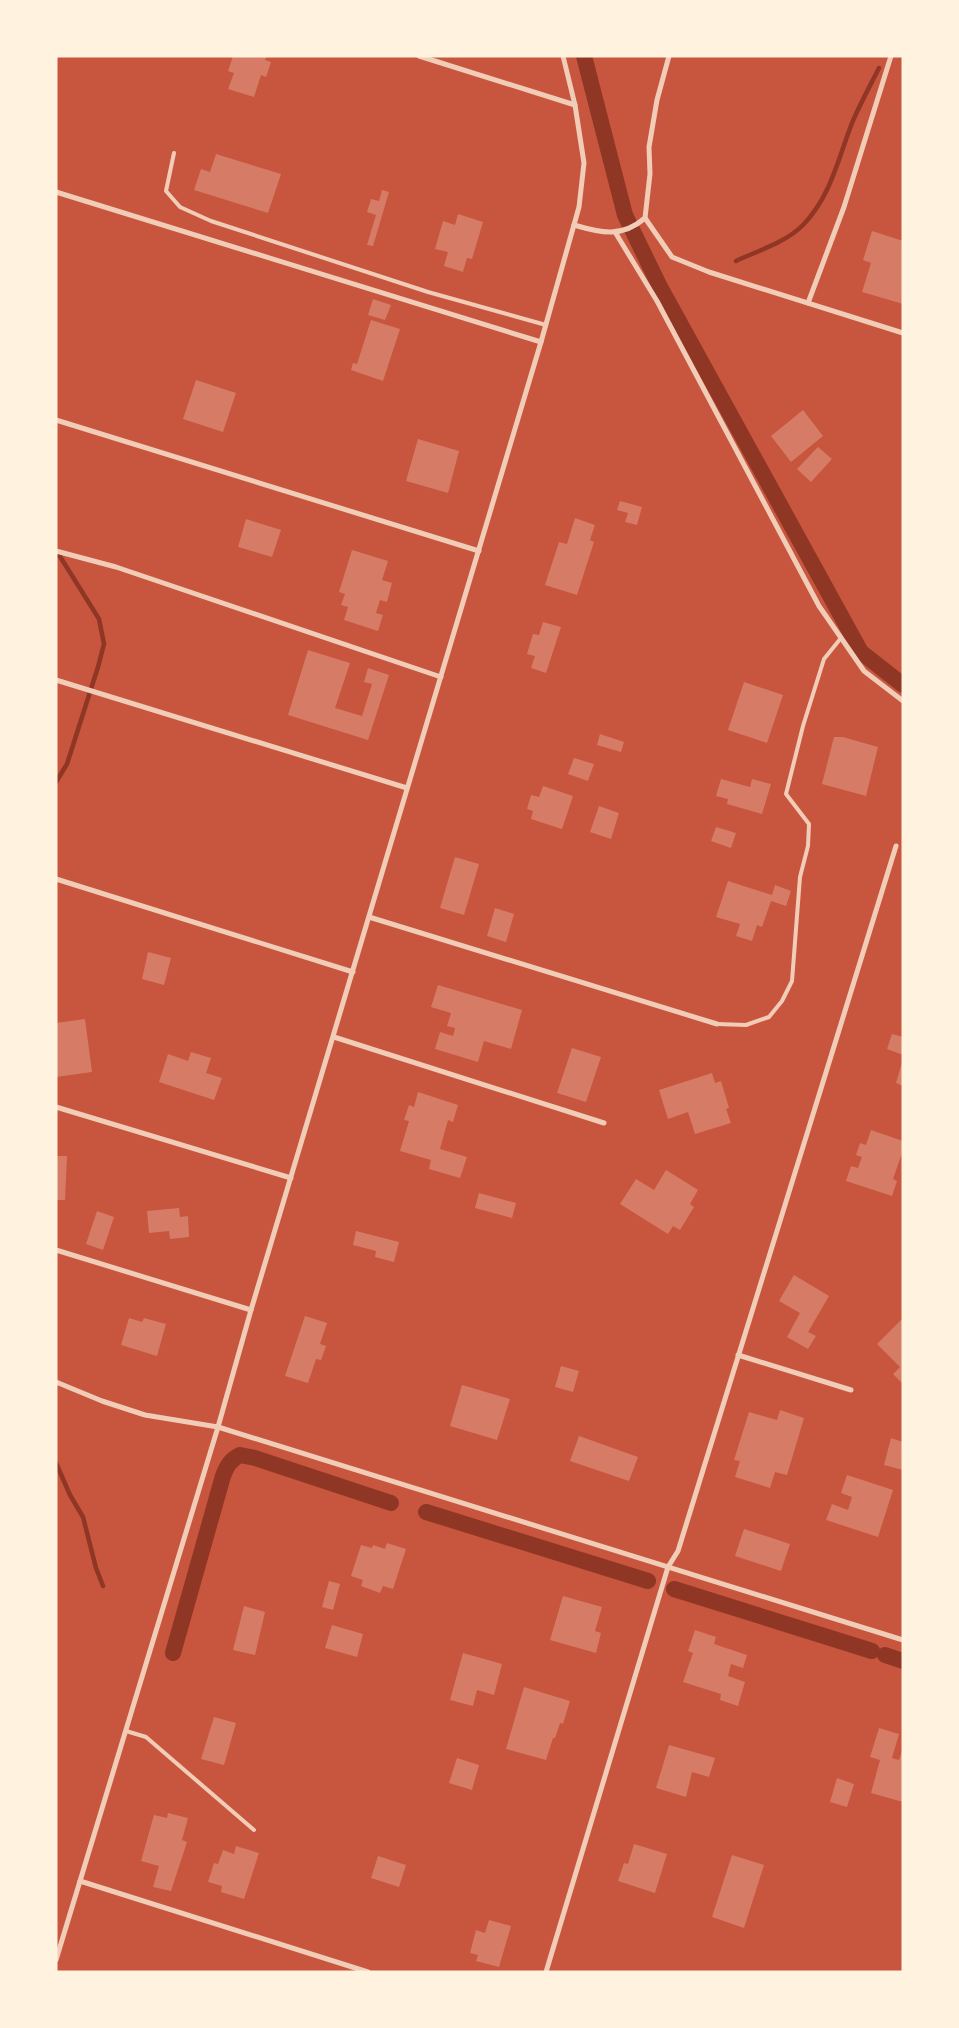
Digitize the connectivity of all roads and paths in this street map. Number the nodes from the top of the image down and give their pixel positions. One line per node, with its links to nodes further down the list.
1 (419, 56): 5 (street)
2 (563, 56): 5 (street)
3 (669, 56): 8 (street)
4 (891, 56): 11 (street)
5 (575, 105): 9 (street)
6 (174, 153): 12 (lane)
7 (56, 192): 14 (street)
8 (645, 218): 10 (street); 11 (street)
9 (574, 225): 10 (street); 12 (street)
10 (615, 232): 18 (street)
11 (808, 303): 13 (street)
12 (546, 325): 14 (street)
13 (903, 333)
14 (541, 342): 17 (street)
15 (56, 420): 17 (street)
16 (56, 551): 19 (street)
17 (479, 551): 19 (street)
18 (841, 638): 21 (street); 27 (lane)
19 (441, 678): 22 (street)
20 (56, 680): 22 (street)
21 (903, 701)
22 (407, 788): 25 (street)
23 (896, 846): 34 (street)
24 (56, 880): 26 (street)
25 (369, 917): 26 (street); 27 (street)
26 (353, 972): 28 (street)
27 (717, 1024)
28 (334, 1037): 30 (street); 31 (street)
29 (56, 1107): 31 (street)
30 (604, 1123)
31 (291, 1178): 33 (street)
32 (56, 1250): 33 (street)
33 (251, 1310): 37 (street)
34 (738, 1355): 36 (street); 38 (street)
35 (56, 1382): 37 (street)
36 (851, 1390)
37 (218, 1427): 38 (street); 40 (street)
38 (668, 1567): 39 (street); 45 (street)
39 (903, 1640)
40 (126, 1731): 41 (lane); 42 (street)
41 (254, 1830)
42 (80, 1881): 43 (street); 44 (street)
43 (56, 1960)
44 (368, 1972)
45 (546, 1972)

